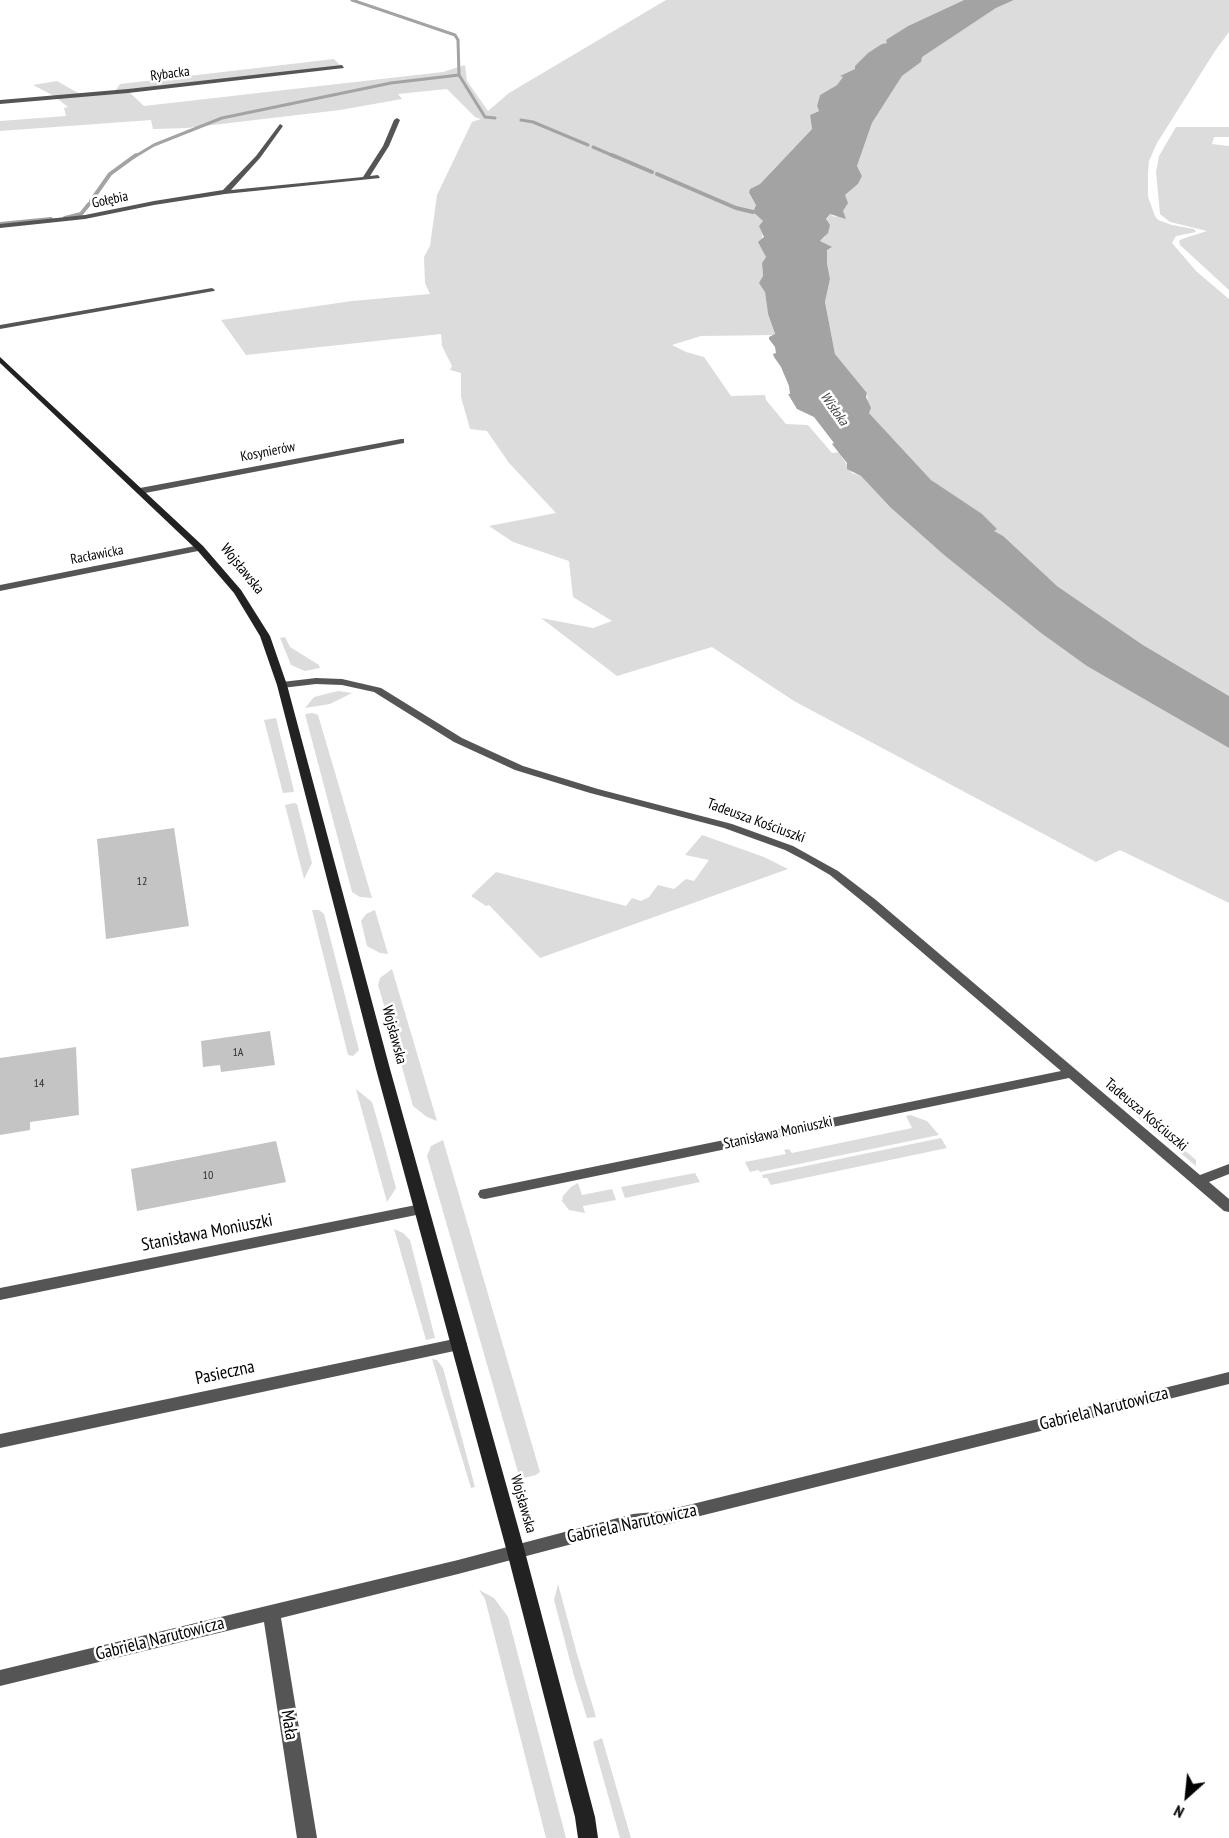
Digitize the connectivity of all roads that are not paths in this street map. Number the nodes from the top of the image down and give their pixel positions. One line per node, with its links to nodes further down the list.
1 (342, 67): 2 (street, Rybacka)
2 (0, 102)
3 (397, 120): 5 (street)
4 (280, 126): 7 (street)
5 (366, 177): 6 (street, Gołębia); 7 (street, Gołębia)
6 (378, 177)
7 (225, 192): 8 (street, Gołębia)
8 (0, 226)
9 (212, 290): 10 (street)
10 (0, 327)
11 (0, 358): 13 (street, Wojsławska)
12 (401, 441): 13 (street, Kosynierów)
13 (140, 490): 14 (street, Wojsławska)
14 (200, 548): 15 (street, Racławicka); 16 (street, Wojsławska)
15 (0, 588)
16 (282, 685): 17 (street, Tadeusza Kościuszki); 22 (street, Wojsławska)
17 (1071, 1073): 19 (street, Tadeusza Kościuszki); 20 (street, Stanisława Moniuszki)
18 (1229, 1168): 19 (street)
19 (1199, 1181): 21 (street, Tadeusza Kościuszki)
20 (485, 1194)
21 (1229, 1207)
22 (421, 1209): 23 (street, Stanisława Moniuszki); 24 (street, Wojsławska)
23 (0, 1294)
24 (459, 1344): 26 (street, Pasieczna); 27 (street, Wojsławska)
25 (1229, 1378): 27 (street, Gabriela Narutowicza)
26 (0, 1441)
27 (516, 1552): 28 (street, Gabriela Narutowicza); 30 (street, Wojsławska)
28 (271, 1612): 29 (street, Gabriela Narutowicza); 31 (street, Mała)
29 (0, 1678)
30 (585, 1817): 32 (street, Wojsławska); 33 (street, Wojsławska)
31 (307, 1838)
32 (588, 1838)
33 (596, 1838)

